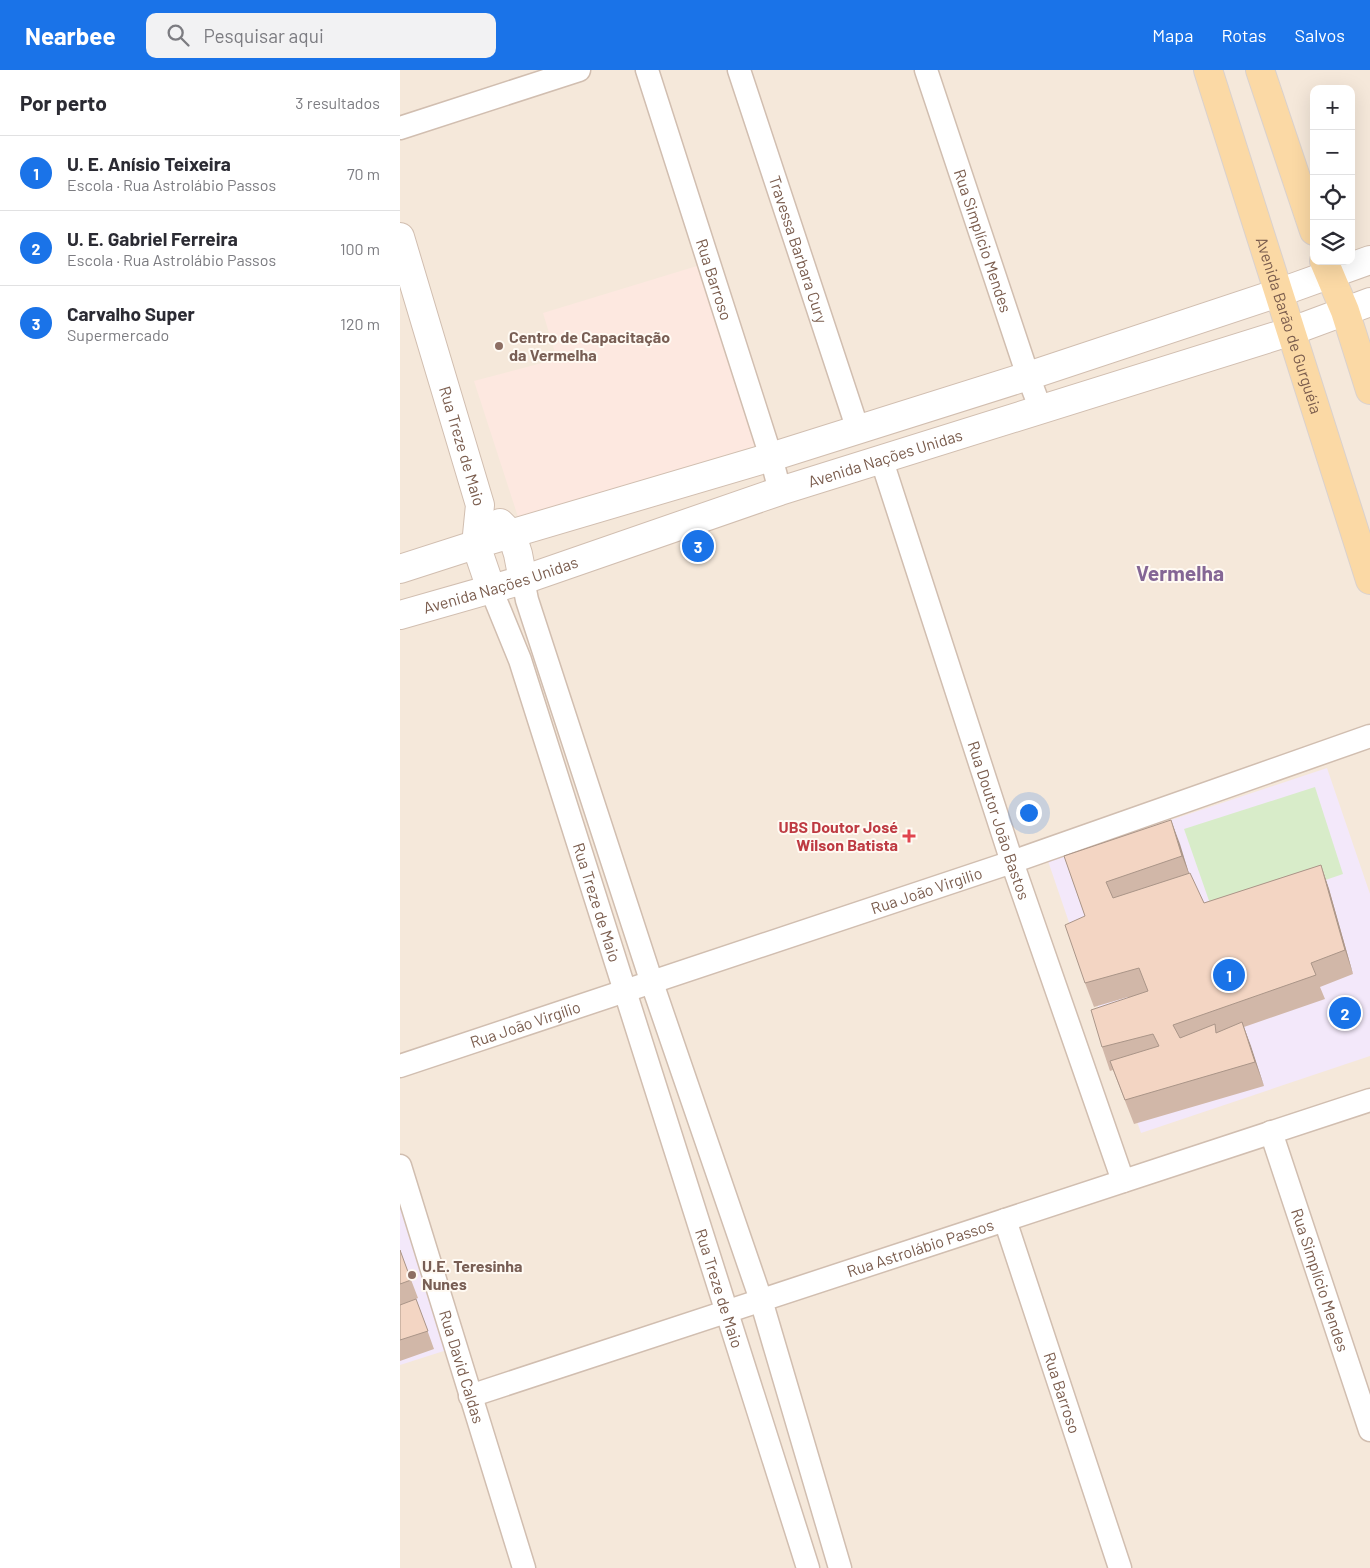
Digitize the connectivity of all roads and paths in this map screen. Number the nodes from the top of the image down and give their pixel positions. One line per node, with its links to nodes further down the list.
1 (579, 70): 7 (street)
2 (647, 70): 20 (street, Rua Barroso)
3 (739, 70): 19 (street, Travessa Barbara Cury)
4 (926, 70): 16 (street, Rua Simplício Mendes)
5 (1208, 70): 12 (main road, Avenida Barão de Gurguéia)
6 (1260, 70): 8 (main road)
7 (400, 128)
8 (1310, 220)
9 (400, 236): 23 (street, Rua Treze de Maio)
10 (1370, 260): 11 (street)
11 (1326, 268): 12 (street); 14 (main road)
12 (1278, 293): 15 (main road, Avenida Barão de Gurguéia); 16 (street)
13 (1370, 302): 14 (street, Avenida Nações Unidas)
14 (1345, 311): 15 (street, Avenida Nações Unidas); 17 (main road)
15 (1292, 330): 18 (street, Avenida Nações Unidas); 28 (main road, Avenida Barão de Gurguéia)
16 (1028, 376): 18 (street, Rua Simplício Mendes); 19 (street)
17 (1370, 390)
18 (1041, 410): 21 (street, Avenida Nações Unidas)
19 (858, 430): 20 (street)
20 (771, 457): 22 (street, Rua Barroso); 24 (street)
21 (881, 458): 22 (street, Avenida Nações Unidas); 32 (street, Rua Doutor João Bastos)
22 (780, 491): 27 (street, Avenida Nações Unidas)
23 (480, 505): 24 (street); 25 (street, Rua Treze de Maio)
24 (512, 534): 25 (street); 27 (street, Rua Treze de Maio)
25 (476, 545): 26 (street); 29 (street, Rua Treze de Maio)
26 (400, 569)
27 (523, 580): 29 (street, Avenida Nações Unidas); 33 (street, Rua Treze de Maio)
28 (1370, 580)
29 (491, 589): 30 (street, Avenida Nações Unidas); 34 (street, Rua Treze de Maio)
30 (400, 615)
31 (1370, 736): 32 (street, Rua João Virgilio)
32 (1012, 862): 33 (street, Rua João Virgilio); 39 (street, Rua Doutor João Bastos)
33 (652, 982): 34 (street, Rua João Virgílio); 41 (street, Rua Treze de Maio)
34 (624, 992): 35 (street, Rua João Virgílio); 42 (street, Rua Treze de Maio)
35 (400, 1066)
36 (1370, 1100): 37 (street, Rua Astrolábio Passos)
37 (1271, 1132): 39 (street, Rua Astrolábio Passos); 44 (street, Rua Simplício Mendes)
38 (400, 1166): 43 (street, Rua David Caldas)
39 (1123, 1181): 40 (street, Rua Astrolábio Passos)
40 (1005, 1220): 41 (street, Rua Astrolábio Passos); 48 (street, Rua Barroso)
41 (761, 1300): 42 (street, Rua Astrolábio Passos); 47 (street, Rua Treze de Maio)
42 (725, 1312): 43 (street, Rua Astrolábio Passos); 46 (street, Rua Treze de Maio)
43 (470, 1396): 45 (street, Rua David Caldas)
44 (1370, 1430)
45 (524, 1568)
46 (808, 1568)
47 (840, 1568)
48 (1120, 1568)

